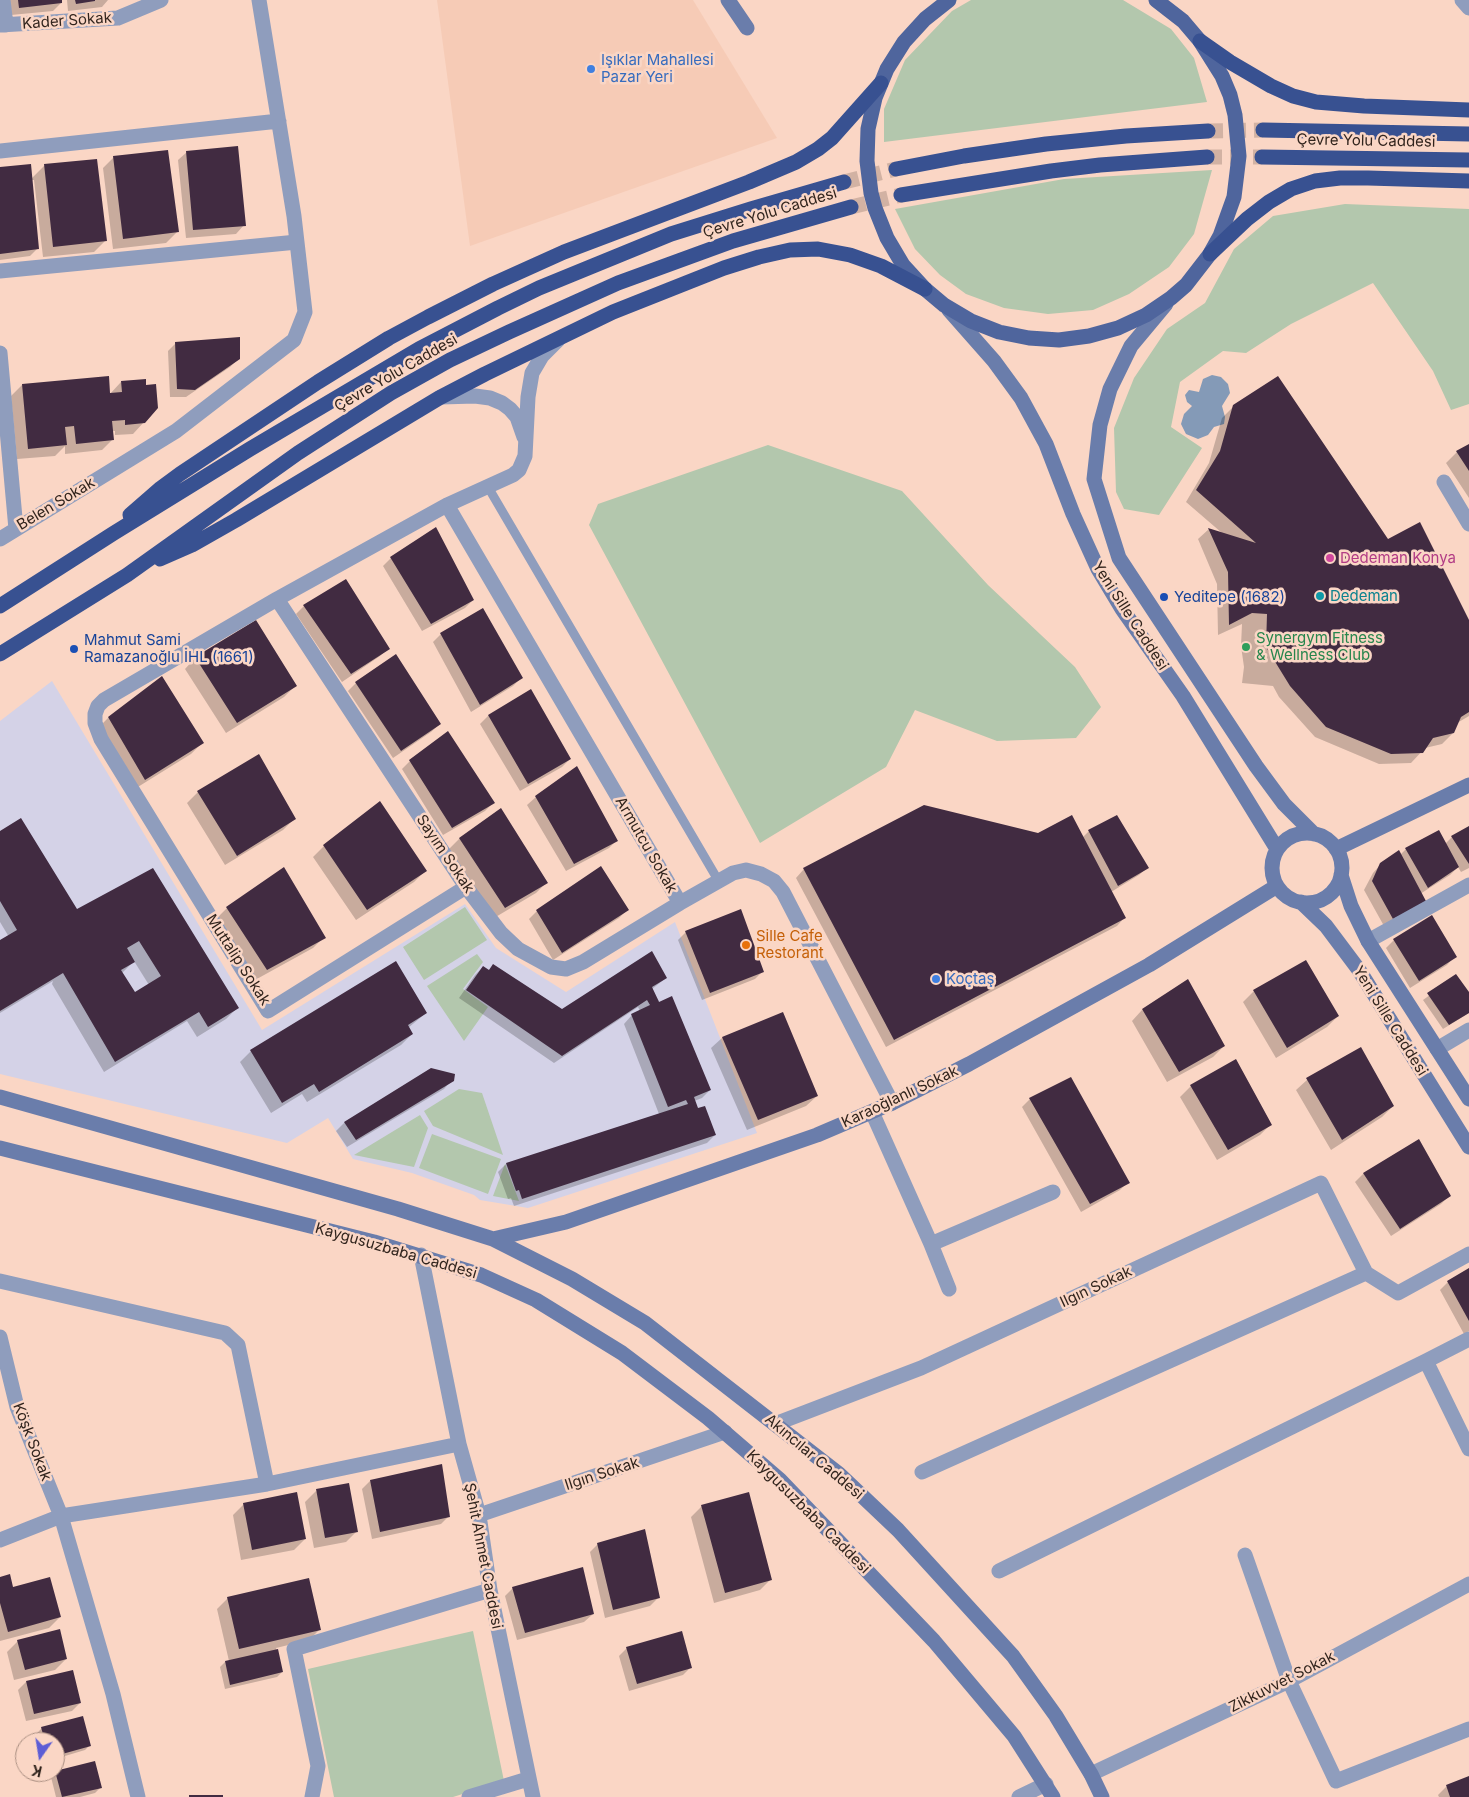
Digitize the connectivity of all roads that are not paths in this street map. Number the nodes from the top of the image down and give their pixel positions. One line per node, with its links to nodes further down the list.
1 (3, 0): 9 (street)
2 (162, 0): 9 (street, Kader Sokak)
3 (259, 0): 14 (street, Belen Sokak)
4 (728, 0): 10 (main road)
5 (949, 0): 12 (main road)
6 (1462, 0): 8 (street)
7 (1159, 1): 11 (main road)
8 (1469, 8)
9 (3, 25)
10 (746, 28)
11 (1200, 41): 13 (highway); 28 (main road)
12 (881, 83): 30 (main road); 42 (highway)
13 (1469, 110)
14 (279, 121): 18 (street); 27 (street, Belen Sokak)
15 (1264, 130): 17 (highway, Çevre Yolu Caddesi)
16 (1208, 131): 22 (highway)
17 (1469, 134)
18 (0, 151)
19 (1208, 157): 25 (highway)
20 (1262, 157): 21 (highway, Çevre Yolu Caddesi)
21 (1469, 160)
22 (896, 169)
23 (1469, 181): 28 (highway)
24 (844, 182): 42 (highway, Çevre Yolu Caddesi)
25 (901, 195)
26 (851, 207): 44 (highway, Çevre Yolu Caddesi)
27 (297, 242): 29 (street); 41 (street, Belen Sokak)
28 (1210, 254): 31 (main road)
29 (0, 271)
30 (925, 289): 32 (main road); 33 (highway)
31 (1171, 298): 32 (main road); 49 (main road, Yeni Sille Caddesi)
32 (944, 305): 51 (main road, Yeni Sille Caddesi)
33 (564, 335): 35 (highway); 36 (street)
34 (0, 352): 41 (street)
35 (440, 398): 36 (street); 44 (highway)
36 (525, 441): 38 (street)
37 (1444, 482): 40 (street)
38 (488, 486): 39 (street); 53 (lane)
39 (448, 505): 45 (street); 58 (street, Armutcu Sokak)
40 (1469, 524)
41 (16, 529): 43 (street, Belen Sokak)
42 (114, 532): 46 (highway, Çevre Yolu Caddesi)
43 (0, 538)
44 (127, 575): 47 (highway, Çevre Yolu Caddesi)
45 (277, 599): 56 (street, Sayım Sokak); 56 (street, Muttalip Sokak)
46 (0, 606)
47 (0, 654)
48 (1469, 785): 50 (main road)
49 (1314, 834): 50 (main road); 51 (main road)
50 (1336, 849): 52 (main road)
51 (1277, 850): 55 (main road)
52 (1341, 875): 57 (main road); 59 (main road, Yeni Sille Caddesi)
53 (718, 880): 58 (street, Armutcu Sokak); 64 (street, Armutcu Sokak)
54 (1469, 885): 59 (street)
55 (1277, 886): 57 (main road); 64 (main road, Karaoğlanlı Sokak)
56 (466, 887): 58 (street, Sayım Sokak)
57 (1301, 902): 66 (main road, Yeni Sille Caddesi)
58 (680, 903)
59 (1368, 942): 61 (main road, Yeni Sille Caddesi)
60 (1469, 1030): 61 (street)
61 (1437, 1049): 63 (main road, Yeni Sille Caddesi)
62 (0, 1097): 69 (main road)
63 (1469, 1099)
64 (892, 1103): 65 (main road, Karaoğlanlı Sokak)
65 (872, 1112): 69 (main road, Karaoğlanlı Sokak); 70 (street)
66 (1469, 1147)
67 (0, 1148): 72 (main road, Kaygusuzbaba Caddesi)
68 (1053, 1192): 70 (street)
69 (493, 1239): 79 (main road, Akıncılar Caddesi)
70 (931, 1244): 75 (street)
71 (1469, 1254): 73 (street)
72 (421, 1256): 80 (main road, Kaygusuzbaba Caddesi); 81 (street, Şehit Ahmet Caddesi)
73 (1366, 1272): 79 (street, Ilgın Sokak); 83 (street)
74 (0, 1281): 84 (street)
75 (949, 1288)
76 (0, 1337): 86 (street, Köşk Sokak)
77 (1469, 1338): 78 (street)
78 (1426, 1361): 82 (street); 89 (street)
79 (775, 1424): 94 (main road, Akıncılar Caddesi)
80 (725, 1432): 85 (street, Ilgın Sokak); 96 (main road, Kaygusuzbaba Caddesi)
81 (459, 1444): 84 (street); 85 (street, Şehit Ahmet Caddesi)
82 (1469, 1449)
83 (922, 1472)
84 (266, 1484): 86 (street)
85 (479, 1515): 91 (street, Şehit Ahmet Caddesi)
86 (61, 1516): 87 (street); 97 (street, Köşk Sokak)
87 (0, 1540)
88 (1246, 1555): 92 (street)
89 (999, 1571)
90 (1469, 1584): 92 (street, Zikkuvvet Sokak)
91 (490, 1590): 95 (street, Şehit Ahmet Caddesi); 98 (street)
92 (1289, 1682): 93 (street); 94 (street, Zikkuvvet Sokak)
93 (1469, 1729)
94 (1092, 1774): 102 (main road, Akıncılar Caddesi)
95 (528, 1779): 99 (street); 100 (street, Şehit Ahmet Caddesi)
96 (1049, 1791): 101 (street)
97 (138, 1797)
98 (312, 1797)
99 (469, 1797)
100 (533, 1797)
101 (1020, 1797)
102 (1102, 1797)

